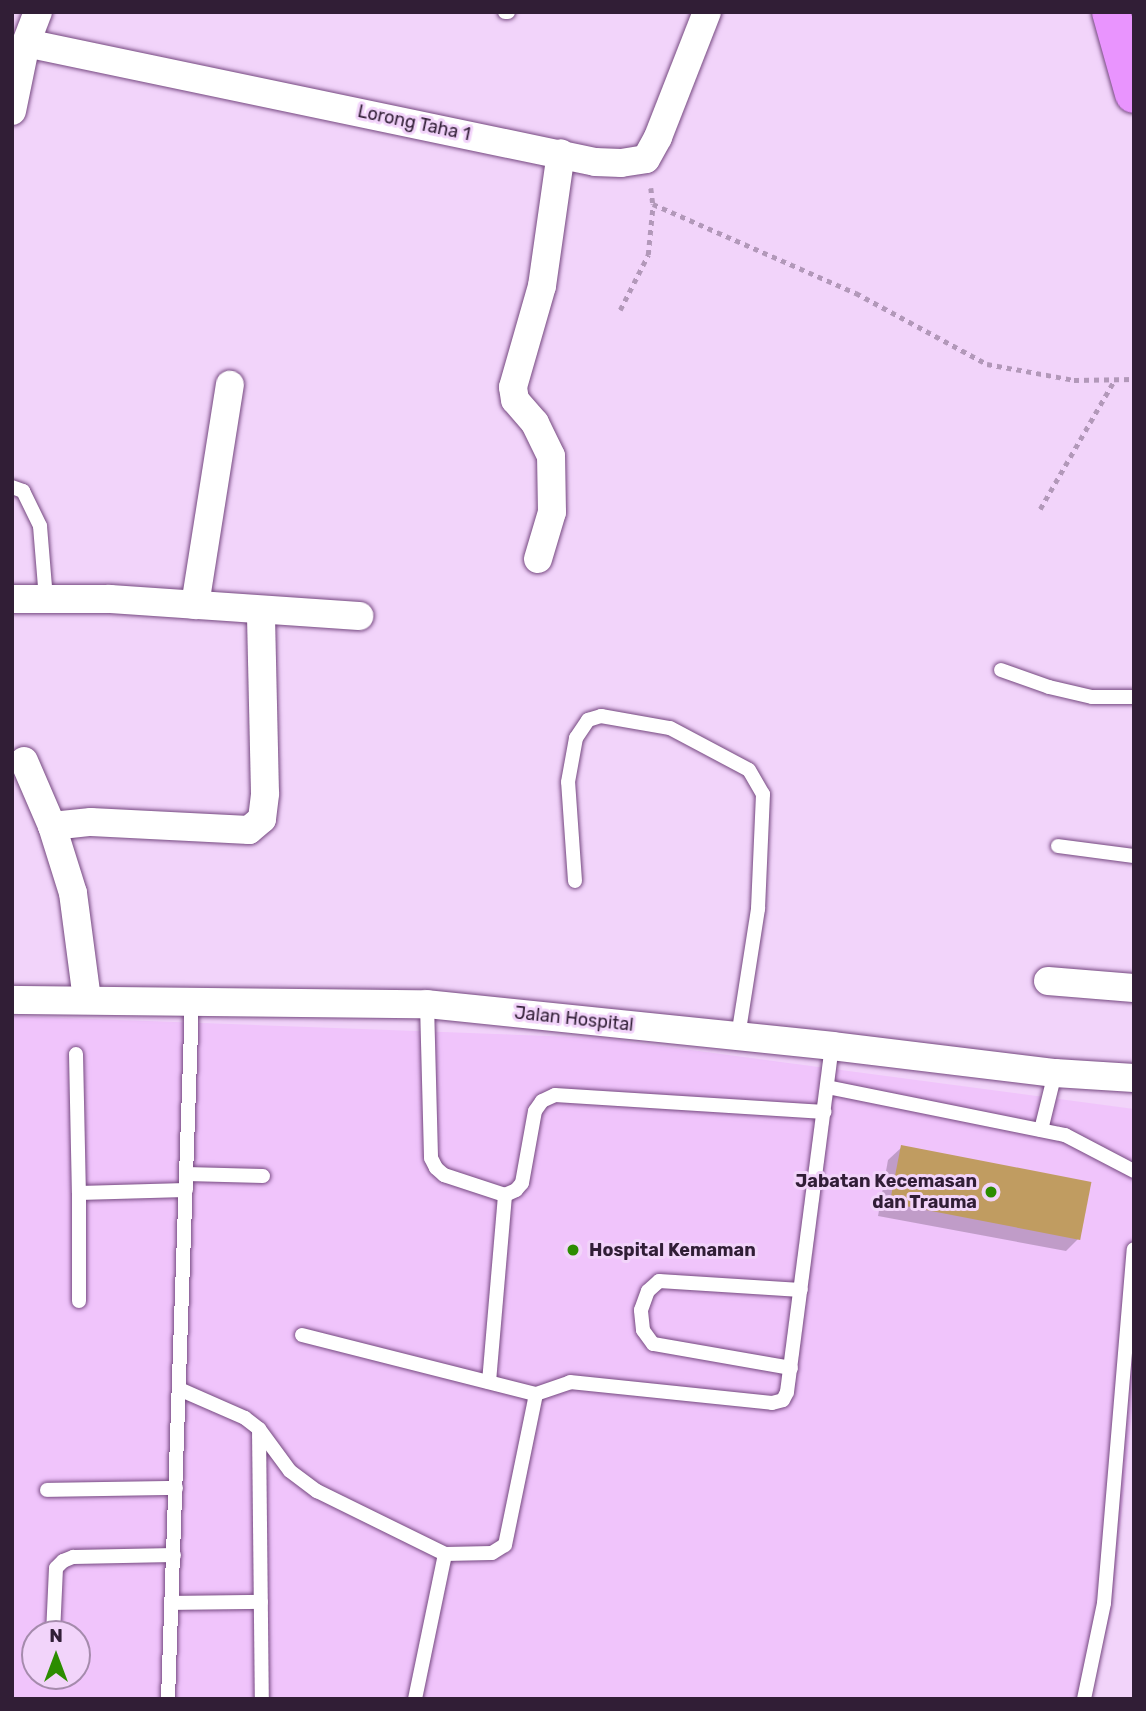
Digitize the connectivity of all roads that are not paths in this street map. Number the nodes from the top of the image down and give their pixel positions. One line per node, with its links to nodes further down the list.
1 (38, 12): 4 (street)
2 (708, 12): 7 (street, Lorong Taha 1)
3 (1111, 12): 5 (highway)
4 (26, 43): 6 (street); 7 (street, Lorong Taha 1)
5 (1134, 94)
6 (13, 108)
7 (561, 153): 10 (street)
8 (230, 385): 13 (street)
9 (12, 487): 12 (lane)
10 (538, 559)
11 (12, 599): 12 (street)
12 (46, 599): 13 (street)
13 (195, 606): 14 (street)
14 (261, 610): 15 (street); 19 (street)
15 (359, 616)
16 (1001, 670): 17 (lane)
17 (1134, 697)
18 (24, 761): 19 (street)
19 (52, 826): 26 (street)
20 (1058, 846): 21 (lane)
21 (1134, 856)
22 (575, 881): 29 (lane)
23 (1048, 981): 24 (street)
24 (1134, 988)
25 (12, 1000): 26 (street, Jalan Hospital)
26 (87, 1000): 27 (street, Jalan Hospital)
27 (192, 1000): 28 (street, Jalan Hospital); 38 (lane)
28 (427, 1004): 29 (street, Jalan Hospital); 42 (lane)
29 (738, 1036): 30 (street, Jalan Hospital)
30 (832, 1045): 32 (street, Jalan Hospital); 34 (lane)
31 (76, 1054): 41 (lane)
32 (1055, 1073): 33 (street, Jalan Hospital); 36 (lane)
33 (1134, 1078)
34 (827, 1087): 35 (lane); 36 (lane)
35 (824, 1112): 42 (lane); 44 (lane)
36 (1041, 1130): 37 (lane)
37 (1134, 1171)
38 (186, 1174): 39 (lane); 40 (lane)
39 (263, 1176)
40 (186, 1191): 41 (lane); 50 (lane)
41 (79, 1193): 45 (lane)
42 (505, 1195): 49 (lane)
43 (1134, 1249): 46 (lane)
44 (801, 1290): 48 (lane); 48 (lane)
45 (79, 1301)
46 (1130, 1328): 63 (lane)
47 (302, 1335): 49 (lane)
48 (790, 1368): 51 (lane)
49 (489, 1382): 51 (lane)
50 (179, 1389): 52 (lane); 53 (lane)
51 (536, 1394): 55 (lane)
52 (259, 1429): 55 (lane); 57 (lane)
53 (176, 1488): 54 (lane); 56 (lane)
54 (47, 1490)
55 (445, 1554): 62 (lane)
56 (174, 1555): 58 (lane); 59 (lane)
57 (261, 1602): 58 (lane); 61 (lane)
58 (173, 1603): 60 (lane)
59 (53, 1620)
60 (168, 1699)
61 (262, 1699)
62 (415, 1699)
63 (1084, 1699)

